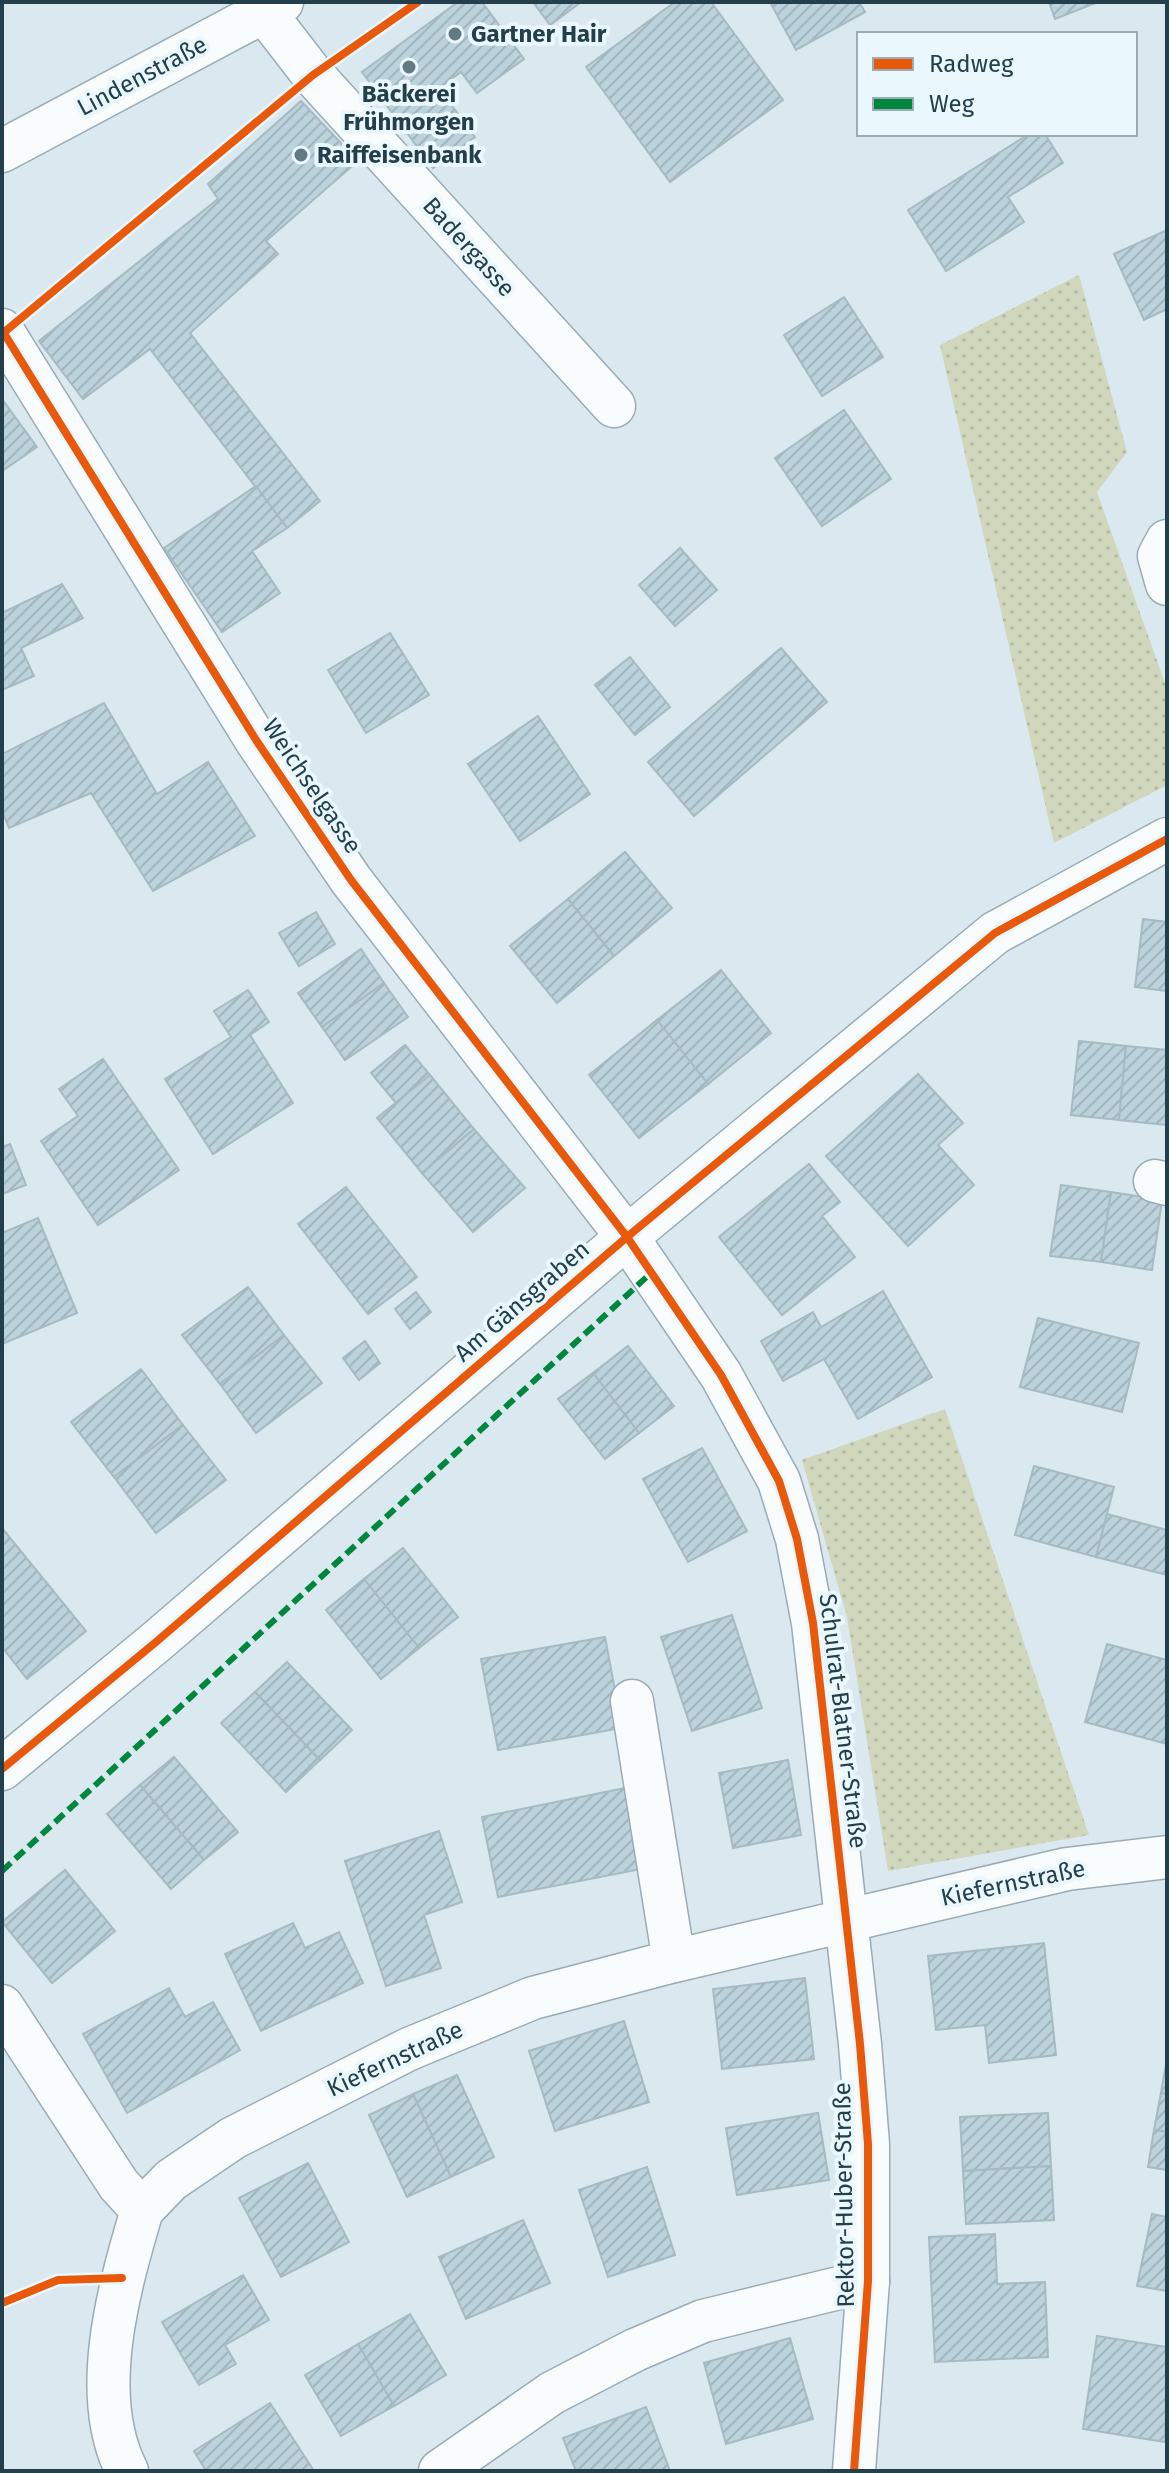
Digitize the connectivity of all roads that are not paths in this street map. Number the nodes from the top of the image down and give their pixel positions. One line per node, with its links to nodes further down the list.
1 (273, 7): 2 (street, Lindenstraße); 4 (street, Badergasse)
2 (2, 151)
3 (2, 330): 8 (street, Weichselgasse)
4 (614, 406)
5 (1167, 541): 6 (street)
6 (1167, 584)
7 (1167, 839): 8 (street, Am Gänsgraben)
8 (627, 1237): 10 (street, Am Gänsgraben); 12 (street, Schulrat-Blatner-Straße)
9 (632, 1701): 13 (street)
10 (2, 1769)
11 (1167, 1857): 12 (street, Kiefernstraße)
12 (847, 1920): 13 (street, Kiefernstraße); 16 (street, Rektor-Huber-Straße)
13 (674, 1961): 15 (street, Kiefernstraße)
14 (2, 2006): 15 (street)
15 (142, 2210): 17 (street)
16 (868, 2281): 18 (street); 19 (street, Rektor-Huber-Straße)
17 (127, 2471)
18 (440, 2471)
19 (854, 2471)

